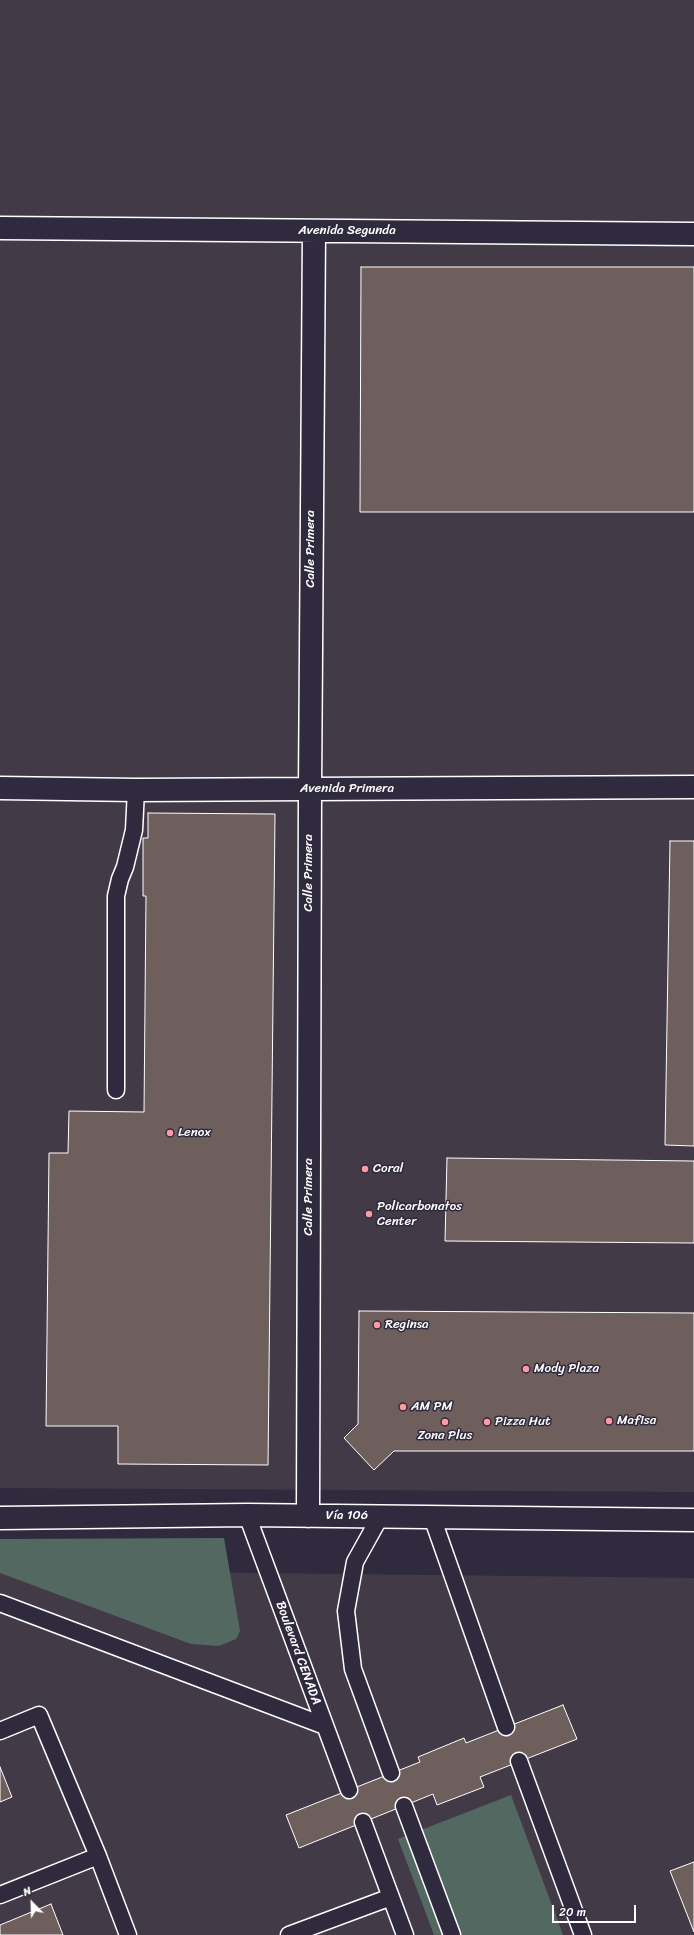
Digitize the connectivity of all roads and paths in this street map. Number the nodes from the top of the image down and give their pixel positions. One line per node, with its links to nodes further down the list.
1 (0, 228): 2 (street, Avenida Segunda)
2 (314, 231): 3 (street, Avenida Segunda); 6 (street, Calle Primera)
3 (694, 234)
4 (694, 787): 6 (street, Avenida Primera)
5 (0, 788): 7 (street, Avenida Primera)
6 (310, 789): 7 (street, Avenida Primera); 10 (street, Calle Primera)
7 (136, 790): 8 (lane)
8 (116, 1090)
9 (247, 1516): 10 (street, Vía 106); 13 (street, Vía 106); 16 (lane, Boulevard CENADA)
10 (308, 1516): 11 (street, Vía 106)
11 (380, 1517): 12 (street, Vía 106); 20 (lane)
12 (432, 1517): 14 (street, Vía 106); 17 (lane)
13 (0, 1518)
14 (694, 1520)
15 (0, 1603): 16 (lane)
16 (325, 1726): 21 (lane, Boulevard CENADA)
17 (506, 1727)
18 (0, 1731): 24 (lane)
19 (519, 1761): 31 (lane)
20 (391, 1774)
21 (349, 1790)
22 (404, 1806): 30 (lane)
23 (363, 1822): 26 (lane)
24 (98, 1856): 25 (lane); 27 (lane)
25 (0, 1895)
26 (391, 1897): 28 (lane); 29 (lane)
27 (128, 1935)
28 (289, 1935)
29 (405, 1935)
30 (452, 1935)
31 (583, 1935)

